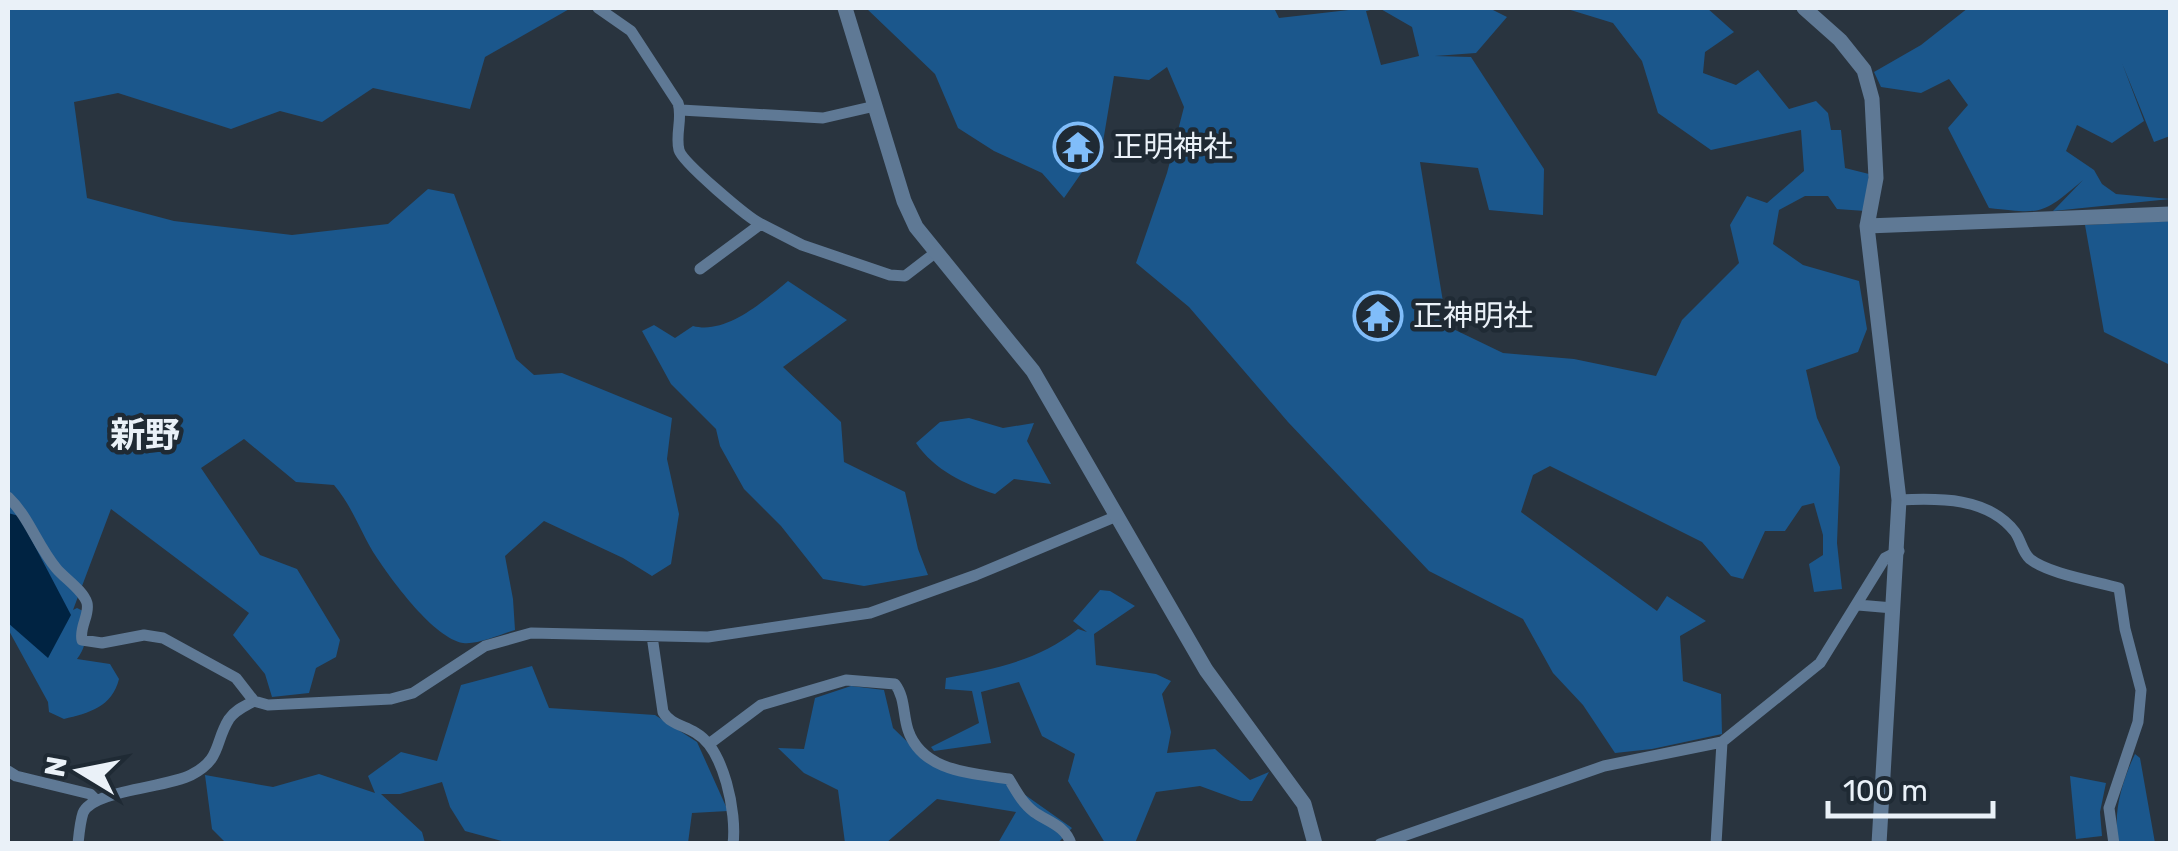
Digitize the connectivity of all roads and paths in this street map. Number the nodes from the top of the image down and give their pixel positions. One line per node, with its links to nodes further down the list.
1 (598, 8): 5 (street)
2 (846, 8): 4 (street)
3 (1804, 8): 8 (street)
4 (875, 106): 5 (street); 9 (street)
5 (681, 110): 7 (street)
6 (2170, 214): 8 (street)
7 (762, 224): 9 (street); 10 (street)
8 (1868, 226): 12 (street)
9 (935, 253): 13 (street)
10 (700, 269)
11 (8, 497): 18 (street)
12 (1899, 500): 14 (street); 30 (street)
13 (1117, 516): 17 (street); 26 (street)
14 (1899, 551): 15 (street); 16 (street)
15 (1858, 605): 16 (street); 19 (street)
16 (1892, 608): 29 (street)
17 (652, 636): 18 (street); 20 (street)
18 (254, 701): 22 (street)
19 (1722, 742): 27 (street); 28 (street)
20 (709, 744): 24 (street); 25 (street)
21 (8, 770): 22 (street)
22 (95, 799): 23 (street)
23 (78, 844)
24 (733, 844)
25 (1071, 844)
26 (1315, 844)
27 (1380, 844)
28 (1716, 844)
29 (1879, 844)
30 (2114, 844)

